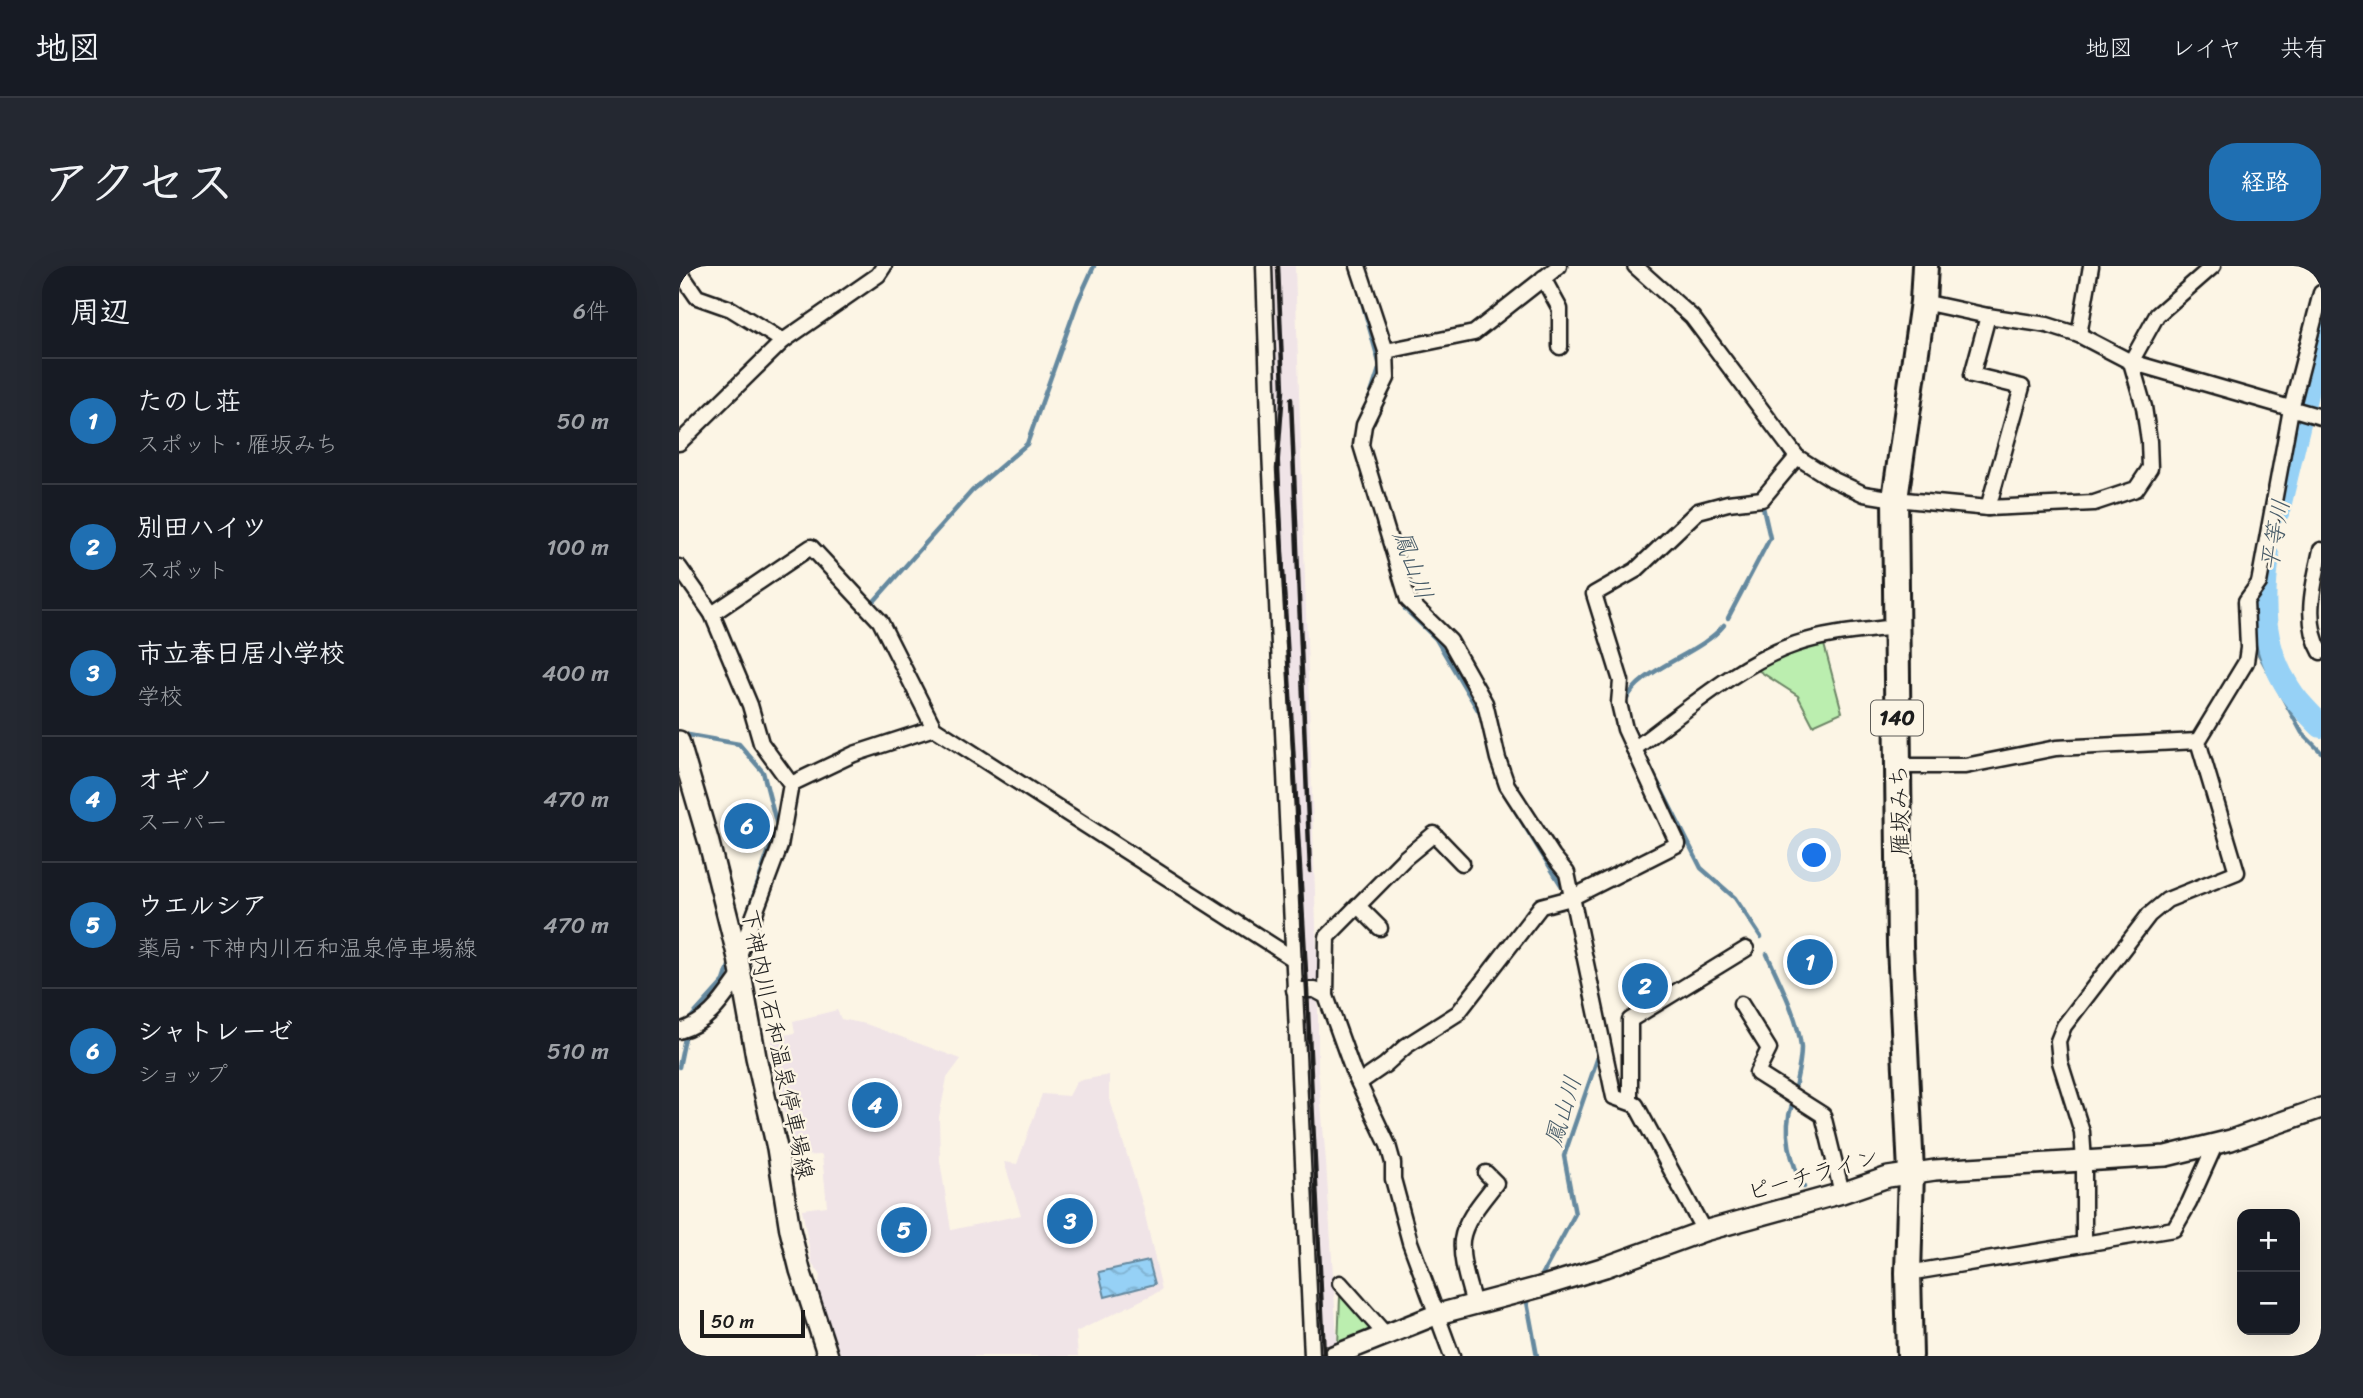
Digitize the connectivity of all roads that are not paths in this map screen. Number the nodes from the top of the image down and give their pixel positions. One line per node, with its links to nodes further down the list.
1 (884, 266): 15 (street)
2 (1264, 266): 41 (street)
3 (1358, 266): 17 (street)
4 (1559, 266): 10 (street)
5 (1635, 266): 22 (street)
6 (1925, 266): 12 (highway, 雁坂みち / 140)
7 (2091, 266): 14 (street)
8 (2213, 266): 18 (street)
9 (679, 271): 15 (street)
10 (1543, 278): 16 (street); 17 (street)
11 (2321, 293): 19 (street)
12 (1923, 302): 13 (street); 23 (highway, 雁坂みち / 140)
13 (1988, 316): 14 (street); 24 (street)
14 (2079, 335): 18 (street)
15 (783, 341): 21 (street)
16 (1560, 347)
17 (1386, 351): 37 (street)
18 (2131, 362): 19 (street); 24 (street)
19 (2291, 409): 20 (street); 31 (street)
20 (2321, 417)
21 (679, 443)
22 (1797, 457): 23 (street); 33 (street)
23 (1895, 499): 24 (street); 28 (highway, 雁坂みち / 140)
24 (1988, 508)
25 (2321, 550): 29 (street)
26 (679, 567): 27 (street)
27 (712, 614): 30 (street); 35 (street)
28 (1896, 627): 33 (street); 34 (highway, 雁坂みち / 140)
29 (2321, 652)
30 (934, 728): 35 (street); 41 (street)
31 (2198, 741): 34 (street); 51 (street)
32 (679, 742): 42 (street, 下神内川石和温泉停車場線)
33 (1635, 749): 37 (street)
34 (1898, 766): 52 (highway, 雁坂みち / 140)
35 (791, 784): 42 (street)
36 (1462, 863): 38 (street)
37 (1570, 898): 47 (street); 48 (street)
38 (1358, 906): 39 (street); 44 (street)
39 (1380, 928)
40 (1746, 949): 48 (street)
41 (1292, 958): 43 (street)
42 (740, 966): 46 (street); 63 (street, 下神内川石和温泉停車場線)
43 (1294, 990): 44 (street); 64 (street)
44 (1326, 996): 47 (street)
45 (1741, 1004): 54 (street)
46 (679, 1031)
47 (1359, 1083): 60 (street)
48 (1630, 1102): 55 (street)
49 (2321, 1108): 50 (street, ピーチライン)
50 (2216, 1143): 51 (street, ピーチライン); 56 (street)
51 (2084, 1163): 52 (street, ピーチライン); 56 (street)
52 (1911, 1172): 54 (street, ピーチライン); 57 (highway, 雁坂みち / 140)
53 (1486, 1173): 59 (street)
54 (1842, 1193): 55 (street, ピーチライン)
55 (1704, 1231): 59 (street, ピーチライン)
56 (2084, 1242): 57 (street)
57 (1908, 1273): 66 (highway, 雁坂みち / 140)
58 (1340, 1283): 61 (street)
59 (1474, 1305): 60 (street, ピーチライン)
60 (1438, 1314): 61 (street, ピーチライン); 65 (street)
61 (1386, 1335): 62 (street, ピーチライン)
62 (1344, 1354)
63 (828, 1356)
64 (1312, 1356)
65 (1452, 1356)
66 (1910, 1356)

